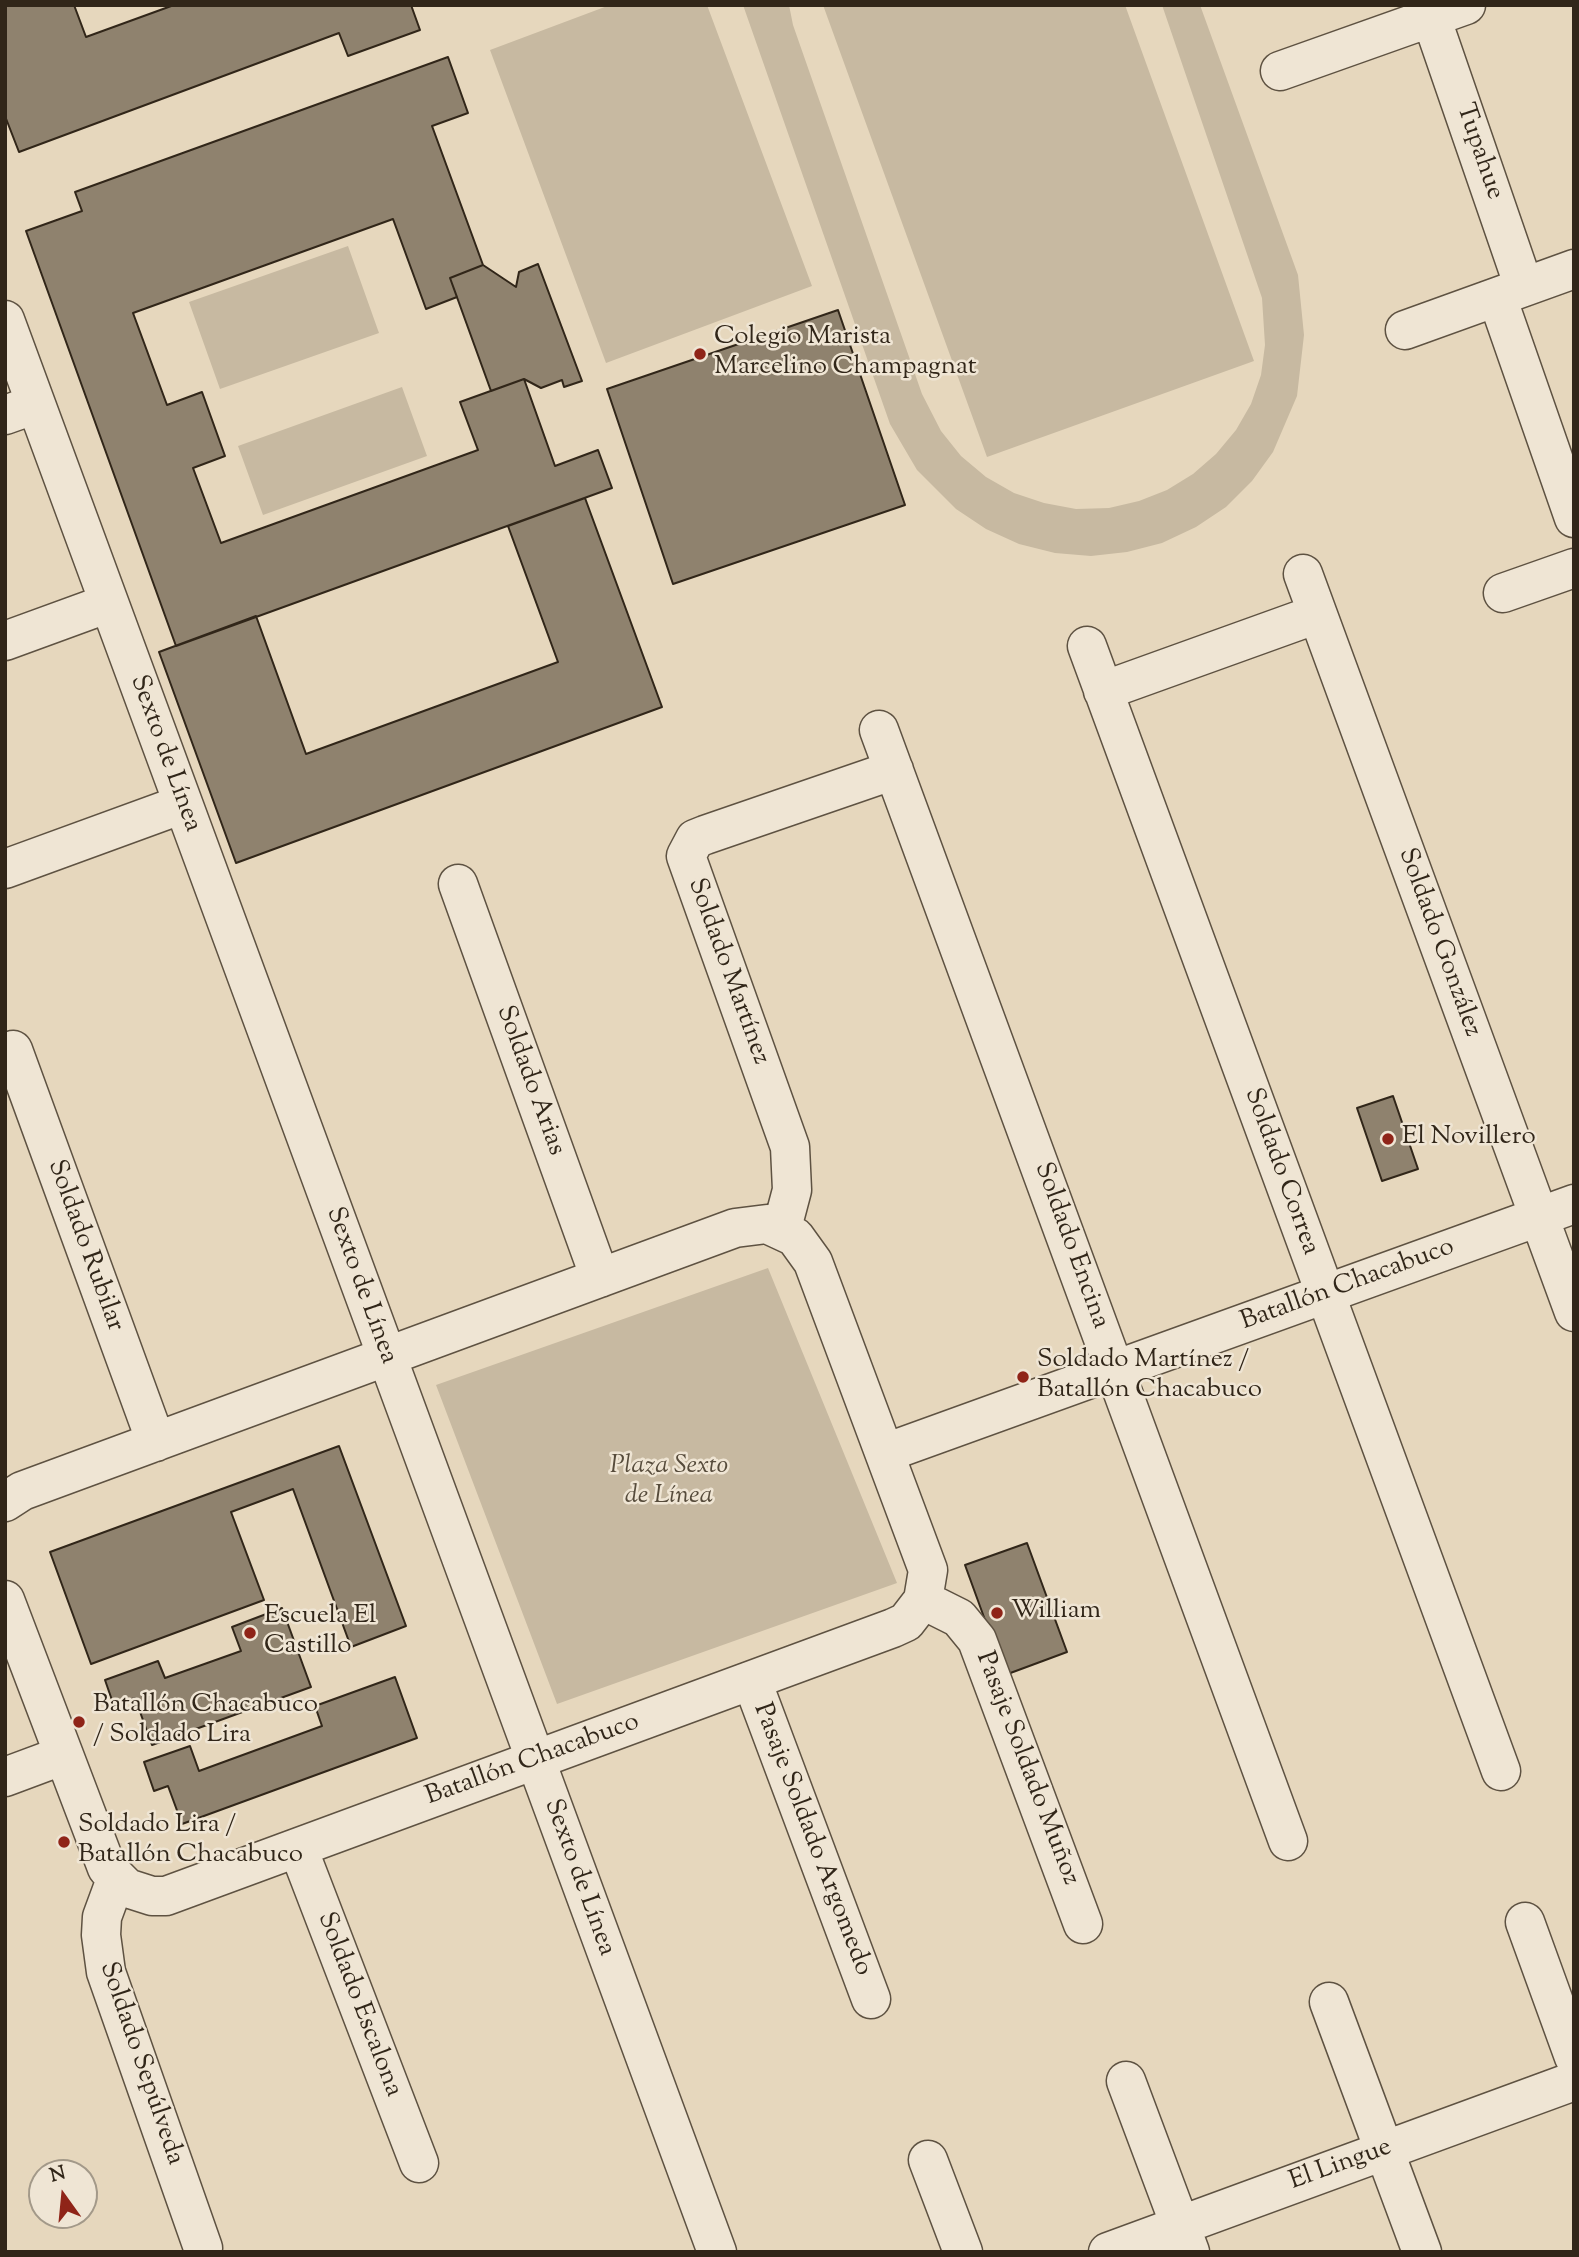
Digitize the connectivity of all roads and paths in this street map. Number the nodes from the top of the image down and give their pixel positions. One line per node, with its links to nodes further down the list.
1 (1421, 14): 2 (street); 4 (street, Tupahue)
2 (1280, 71)
3 (1574, 269): 4 (street)
4 (1510, 292): 6 (street); 8 (street, Tupahue)
5 (5, 320): 7 (street, Sexto de Línea)
6 (1405, 330)
7 (21, 410): 12 (street, Sexto de Línea)
8 (1574, 518)
9 (1574, 568): 11 (street)
10 (1303, 573): 13 (street, Soldado González)
11 (1503, 593)
12 (109, 603): 14 (street); 19 (street, Sexto de Línea)
13 (1317, 614): 16 (street); 24 (street, Soldado González)
14 (5, 641)
15 (1087, 646): 16 (street, Soldado Correa)
16 (1103, 691): 27 (street, Soldado Correa)
17 (879, 730): 18 (street, Soldado Encina)
18 (894, 770): 25 (street, Soldado Martínez); 30 (street, Soldado Encina)
19 (183, 804): 20 (street); 29 (street, Sexto de Línea)
20 (5, 869)
21 (458, 884): 26 (street, Soldado Arias)
22 (13, 1050): 31 (street, Soldado Rubilar)
23 (1574, 1204): 24 (street, Batallón Chacabuco)
24 (1539, 1217): 27 (street, Batallón Chacabuco); 28 (street, Soldado González)
25 (782, 1228): 26 (street); 32 (street)
26 (600, 1278): 29 (street)
27 (1325, 1294): 30 (street, Batallón Chacabuco); 39 (street, Soldado Correa)
28 (1574, 1312)
29 (386, 1357): 31 (street); 38 (street, Sexto de Línea)
30 (1115, 1370): 32 (street, Batallón Chacabuco); 41 (street, Soldado Encina)
31 (156, 1442): 33 (street)
32 (885, 1453): 35 (street)
33 (5, 1502)
34 (5, 1600): 37 (street)
35 (923, 1600): 36 (street, Batallón Chacabuco); 45 (street, Pasaje Soldado Muñoz)
36 (751, 1681): 38 (street, Batallón Chacabuco); 46 (street, Pasaje Soldado Argomedo)
37 (64, 1755): 40 (street); 43 (street)
38 (534, 1761): 42 (street, Batallón Chacabuco); 56 (street, Sexto de Línea)
39 (1501, 1771)
40 (5, 1777)
41 (1288, 1841)
42 (298, 1848): 43 (street, Batallón Chacabuco); 53 (street, Soldado Escalona)
43 (116, 1879): 55 (street, Soldado Sepúlveda)
44 (1525, 1922): 48 (street)
45 (1083, 1924)
46 (871, 2000)
47 (1329, 2002): 51 (street)
48 (1574, 2057)
49 (1126, 2081): 54 (street)
50 (1574, 2081): 51 (street, El Lingue)
51 (1384, 2150): 54 (street, El Lingue); 59 (street)
52 (929, 2160): 57 (street)
53 (419, 2163)
54 (1185, 2239): 58 (street, El Lingue)
55 (203, 2248)
56 (717, 2252)
57 (963, 2252)
58 (1108, 2252)
59 (1422, 2252)

